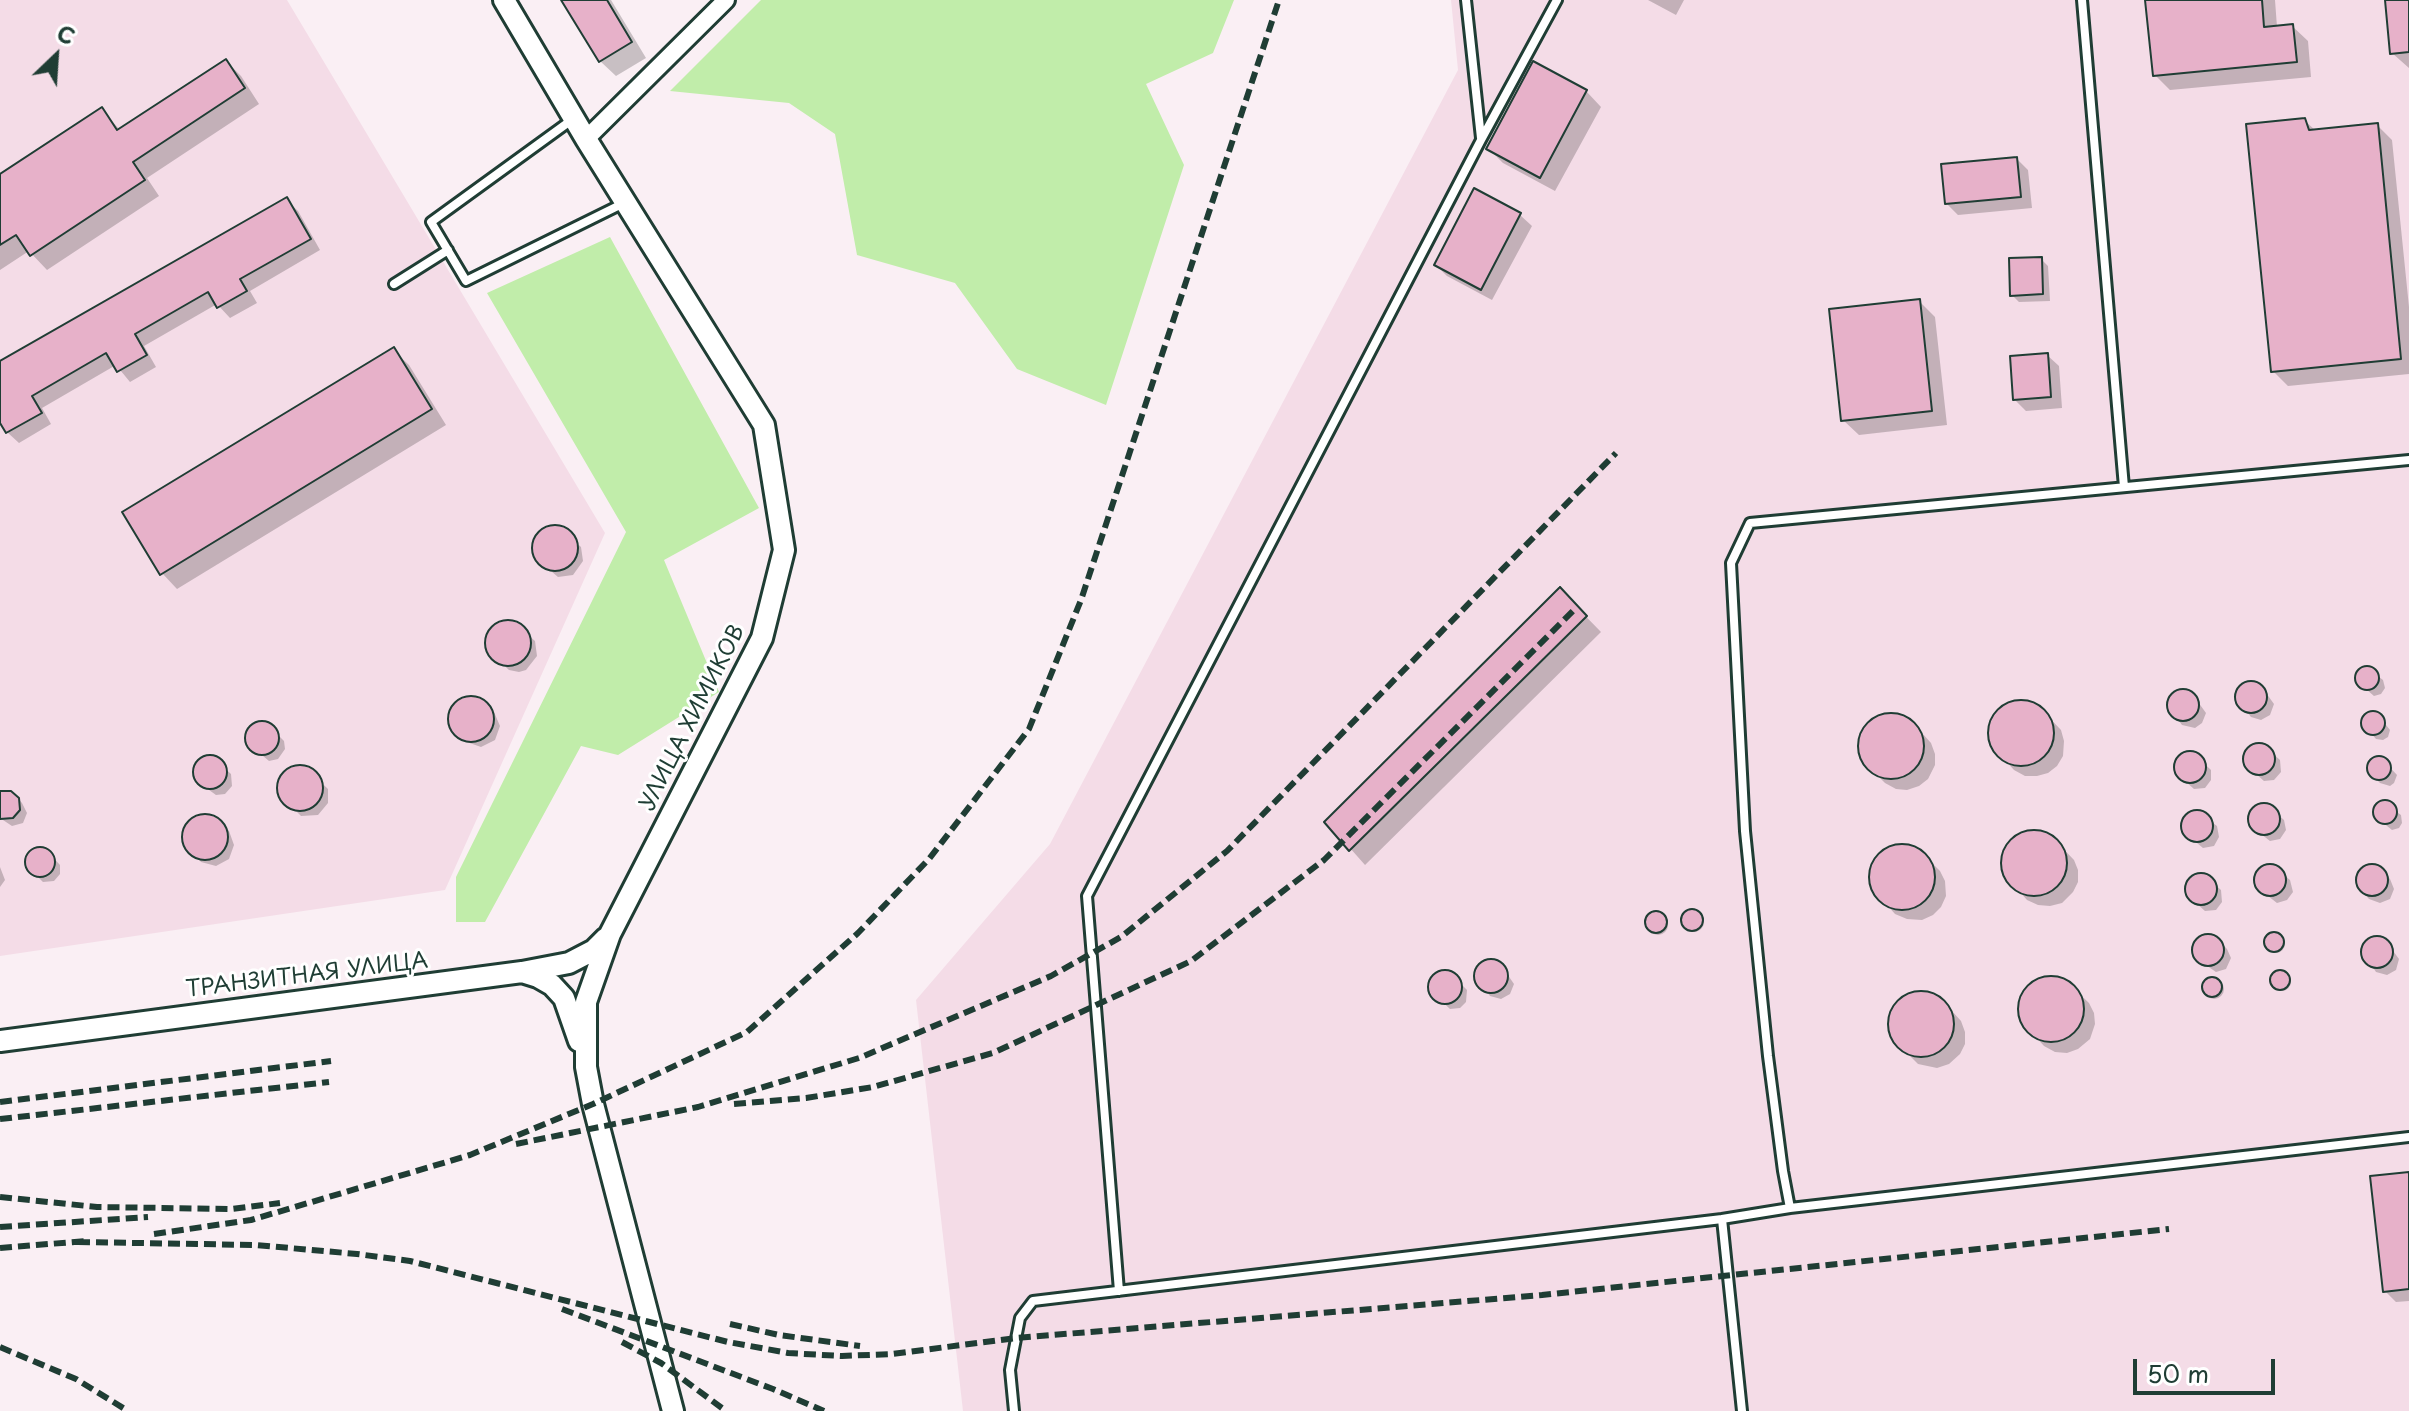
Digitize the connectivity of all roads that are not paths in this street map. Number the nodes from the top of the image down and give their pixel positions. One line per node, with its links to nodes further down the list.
1 (504, 0): 6 (street, УЛИЦА ХИМИКОВ)
2 (726, 0): 7 (street)
3 (1466, 0): 8 (lane)
4 (1557, 0): 8 (lane)
5 (2082, 0): 13 (lane)
6 (573, 119): 7 (street, УЛИЦА ХИМИКОВ); 10 (lane)
7 (586, 139): 9 (street, УЛИЦА ХИМИКОВ)
8 (1481, 140): 21 (lane)
9 (625, 202): 10 (lane); 14 (street, УЛИЦА ХИМИКОВ)
10 (448, 250): 11 (lane)
11 (394, 284)
12 (2409, 460): 13 (lane)
13 (2124, 487): 19 (lane)
14 (610, 934): 15 (street, ТРАНЗИТНАЯ УЛИЦА); 17 (street, УЛИЦА ХИМИКОВ)
15 (522, 972): 16 (street, ТРАНЗИТНАЯ УЛИЦА); 17 (street)
16 (0, 1041)
17 (586, 1067): 22 (street, УЛИЦА ХИМИКОВ)
18 (2409, 1137): 19 (lane)
19 (1790, 1208): 20 (lane)
20 (1722, 1219): 21 (lane); 24 (lane)
21 (1119, 1291): 23 (lane)
22 (673, 1411)
23 (1014, 1411)
24 (1742, 1411)

